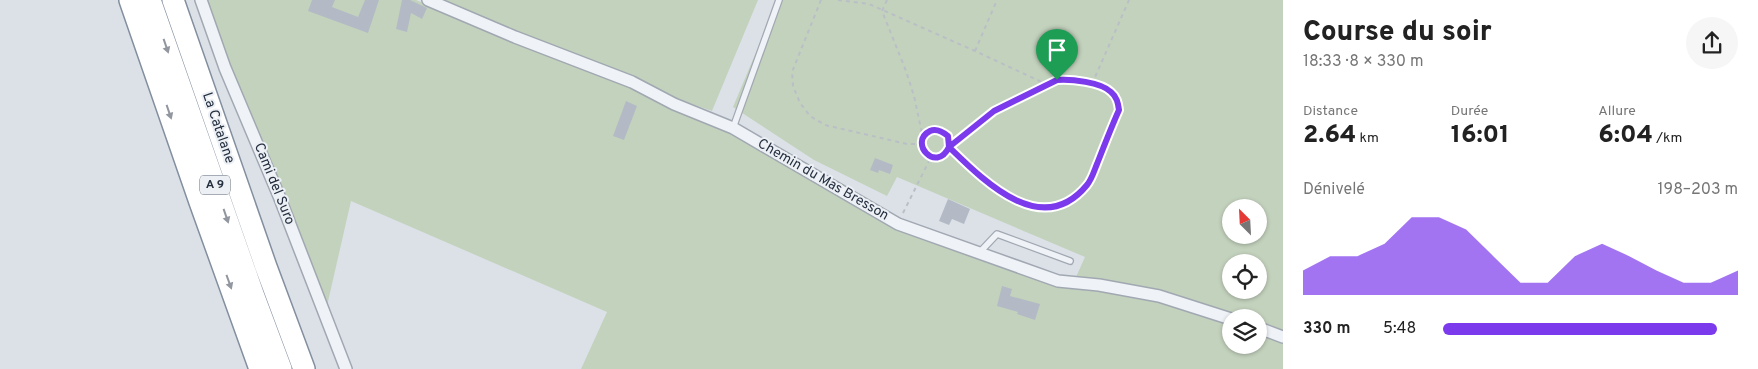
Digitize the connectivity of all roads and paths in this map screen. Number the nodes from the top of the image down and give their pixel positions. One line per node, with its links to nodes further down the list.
1 (130, 0): 28 (highway, one-way to 28)
2 (150, 0): 29 (highway, La Catalane / A 9, one-way to 29)
3 (173, 0): 26 (highway, La Catalane / A 9)
4 (201, 0): 32 (street, Cami del Suro)
5 (428, 0): 16 (street, Chemin du Mas Bresson)
6 (779, 0): 16 (lane)
7 (821, 0): 18 (path)
8 (838, 0): 12 (path)
9 (887, 0): 12 (path)
10 (997, 0): 13 (path)
11 (1129, 0): 15 (path)
12 (882, 11): 13 (path); 17 (path)
13 (975, 51): 14 (path)
14 (1046, 84): 15 (path); 19 (path)
15 (1092, 84): 19 (path)
16 (733, 128): 21 (street, Chemin du Mas Bresson)
17 (923, 138): 18 (path); 19 (path)
18 (922, 144): 20 (path)
19 (949, 147): 20 (path)
20 (931, 157): 21 (path)
21 (898, 224): 22 (street, Chemin du Mas Bresson)
22 (979, 253): 23 (lane); 24 (street, Chemin du Mas Bresson)
23 (1070, 261)
24 (1222, 316)
25 (1267, 331): 27 (street)
26 (292, 337): 30 (highway, La Catalane / A 9); 31 (highway)
27 (1283, 337)
28 (260, 369)
29 (281, 369)
30 (304, 369)
31 (316, 369)
32 (346, 369)

